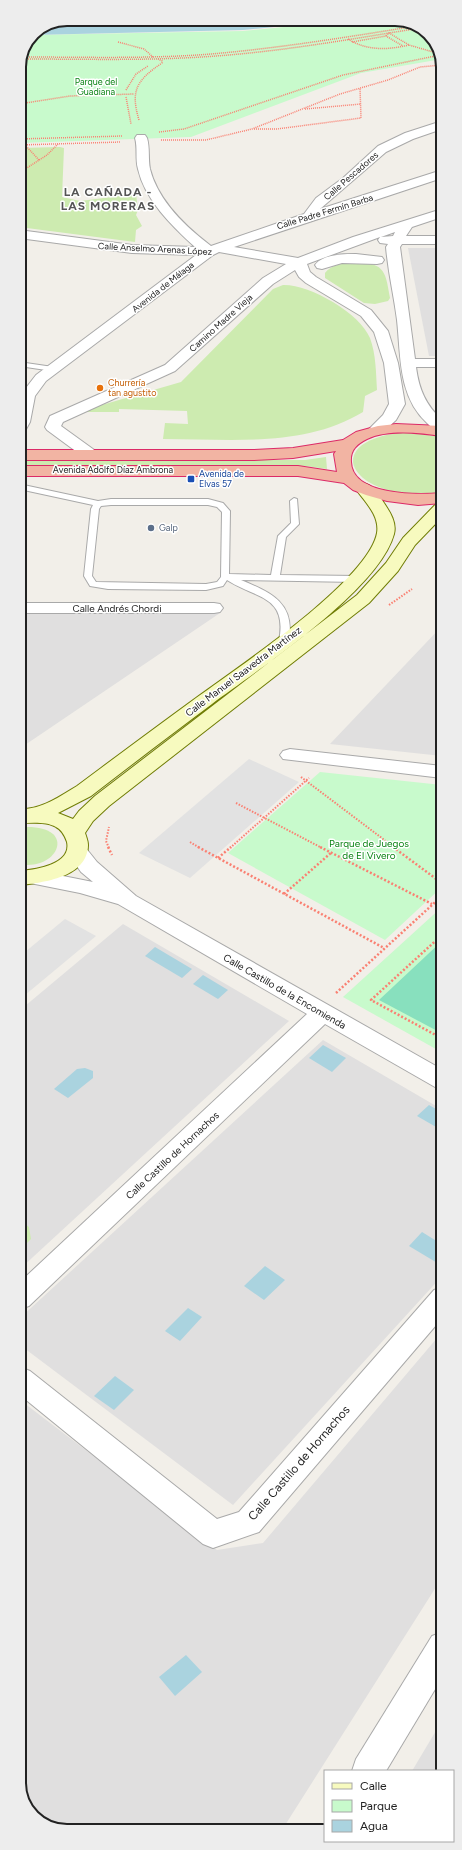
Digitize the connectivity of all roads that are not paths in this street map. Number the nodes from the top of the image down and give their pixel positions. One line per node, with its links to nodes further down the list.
1 (436, 127): 4 (street, Calle Pescadores)
2 (142, 138): 11 (street)
3 (436, 176): 4 (street, Calle Padre Fermín Barba)
4 (310, 215): 11 (street, Calle Padre Fermín Barba)
5 (436, 215): 6 (street, Camino Madre Vieja)
6 (407, 224): 8 (street, Camino Madre Vieja); 9 (street)
7 (26, 235): 11 (street, Calle Anselmo Arenas López)
8 (358, 240): 9 (street); 12 (street, Camino Madre Vieja)
9 (397, 240): 10 (street); 15 (street)
10 (436, 240)
11 (213, 250): 14 (street, Calle Anselmo Arenas López); 23 (street, Avenida de Málaga)
12 (324, 252): 13 (street); 14 (street, Camino Madre Vieja)
13 (377, 260): 15 (street); 17 (street)
14 (295, 265): 16 (street, Camino Madre Vieja); 17 (street)
15 (395, 270): 18 (street)
16 (268, 281): 17 (street); 26 (street, Camino Madre Vieja)
17 (318, 284): 19 (street)
18 (392, 307): 19 (street); 20 (street)
19 (360, 309): 29 (street)
20 (408, 363): 21 (street); 25 (street)
21 (436, 363)
22 (26, 365): 23 (lane)
23 (53, 370): 24 (street, Avenida de Málaga)
24 (26, 400)
25 (436, 423)
26 (55, 425): 27 (street, Avenida de Málaga); 32 (street)
27 (26, 426)
28 (436, 429): 29 (highway, Avenida Adolfo Díaz Ambrona)
29 (374, 431): 30 (highway, Avenida Adolfo Díaz Ambrona)
30 (349, 444): 32 (highway, Avenida Adolfo Díaz Ambrona); 34 (highway)
31 (26, 455): 32 (highway, Avenida Adolfo Díaz Ambrona)
32 (91, 455)
33 (26, 471): 34 (highway, Avenida Adolfo Díaz Ambrona)
34 (356, 484): 36 (highway, Avenida Adolfo Díaz Ambrona); 42 (main road, Calle Manuel Saavedra Martínez)
35 (26, 488): 38 (lane)
36 (436, 498)
37 (294, 501): 41 (lane)
38 (98, 504): 40 (lane); 40 (lane)
39 (436, 514): 49 (main road, Calle Manuel Saavedra Martínez)
40 (225, 577): 41 (lane); 45 (lane)
41 (275, 578): 42 (lane)
42 (357, 579): 45 (main road, Calle Manuel Saavedra Martínez)
43 (26, 608): 44 (street, Calle Andrés Chordi)
44 (214, 608)
45 (284, 641): 48 (main road, Calle Manuel Saavedra Martínez)
46 (290, 755): 47 (street)
47 (436, 771)
48 (28, 815): 49 (main road)
49 (76, 842): 50 (main road, Calle Manuel Saavedra Martínez); 52 (street, Calle Castillo de la Encomienda)
50 (26, 878)
51 (26, 878): 52 (street, Calle Castillo de la Encomienda)
52 (128, 901): 53 (street, Calle Castillo de la Encomienda)
53 (321, 1011): 54 (street, Calle Castillo de la Encomienda); 55 (street, Calle Castillo de Hornachos)
54 (436, 1077)
55 (26, 1292)
56 (436, 1306): 57 (street, Calle Castillo de Hornachos)
57 (26, 1384)
58 (436, 1659): 59 (street)
59 (369, 1770)

